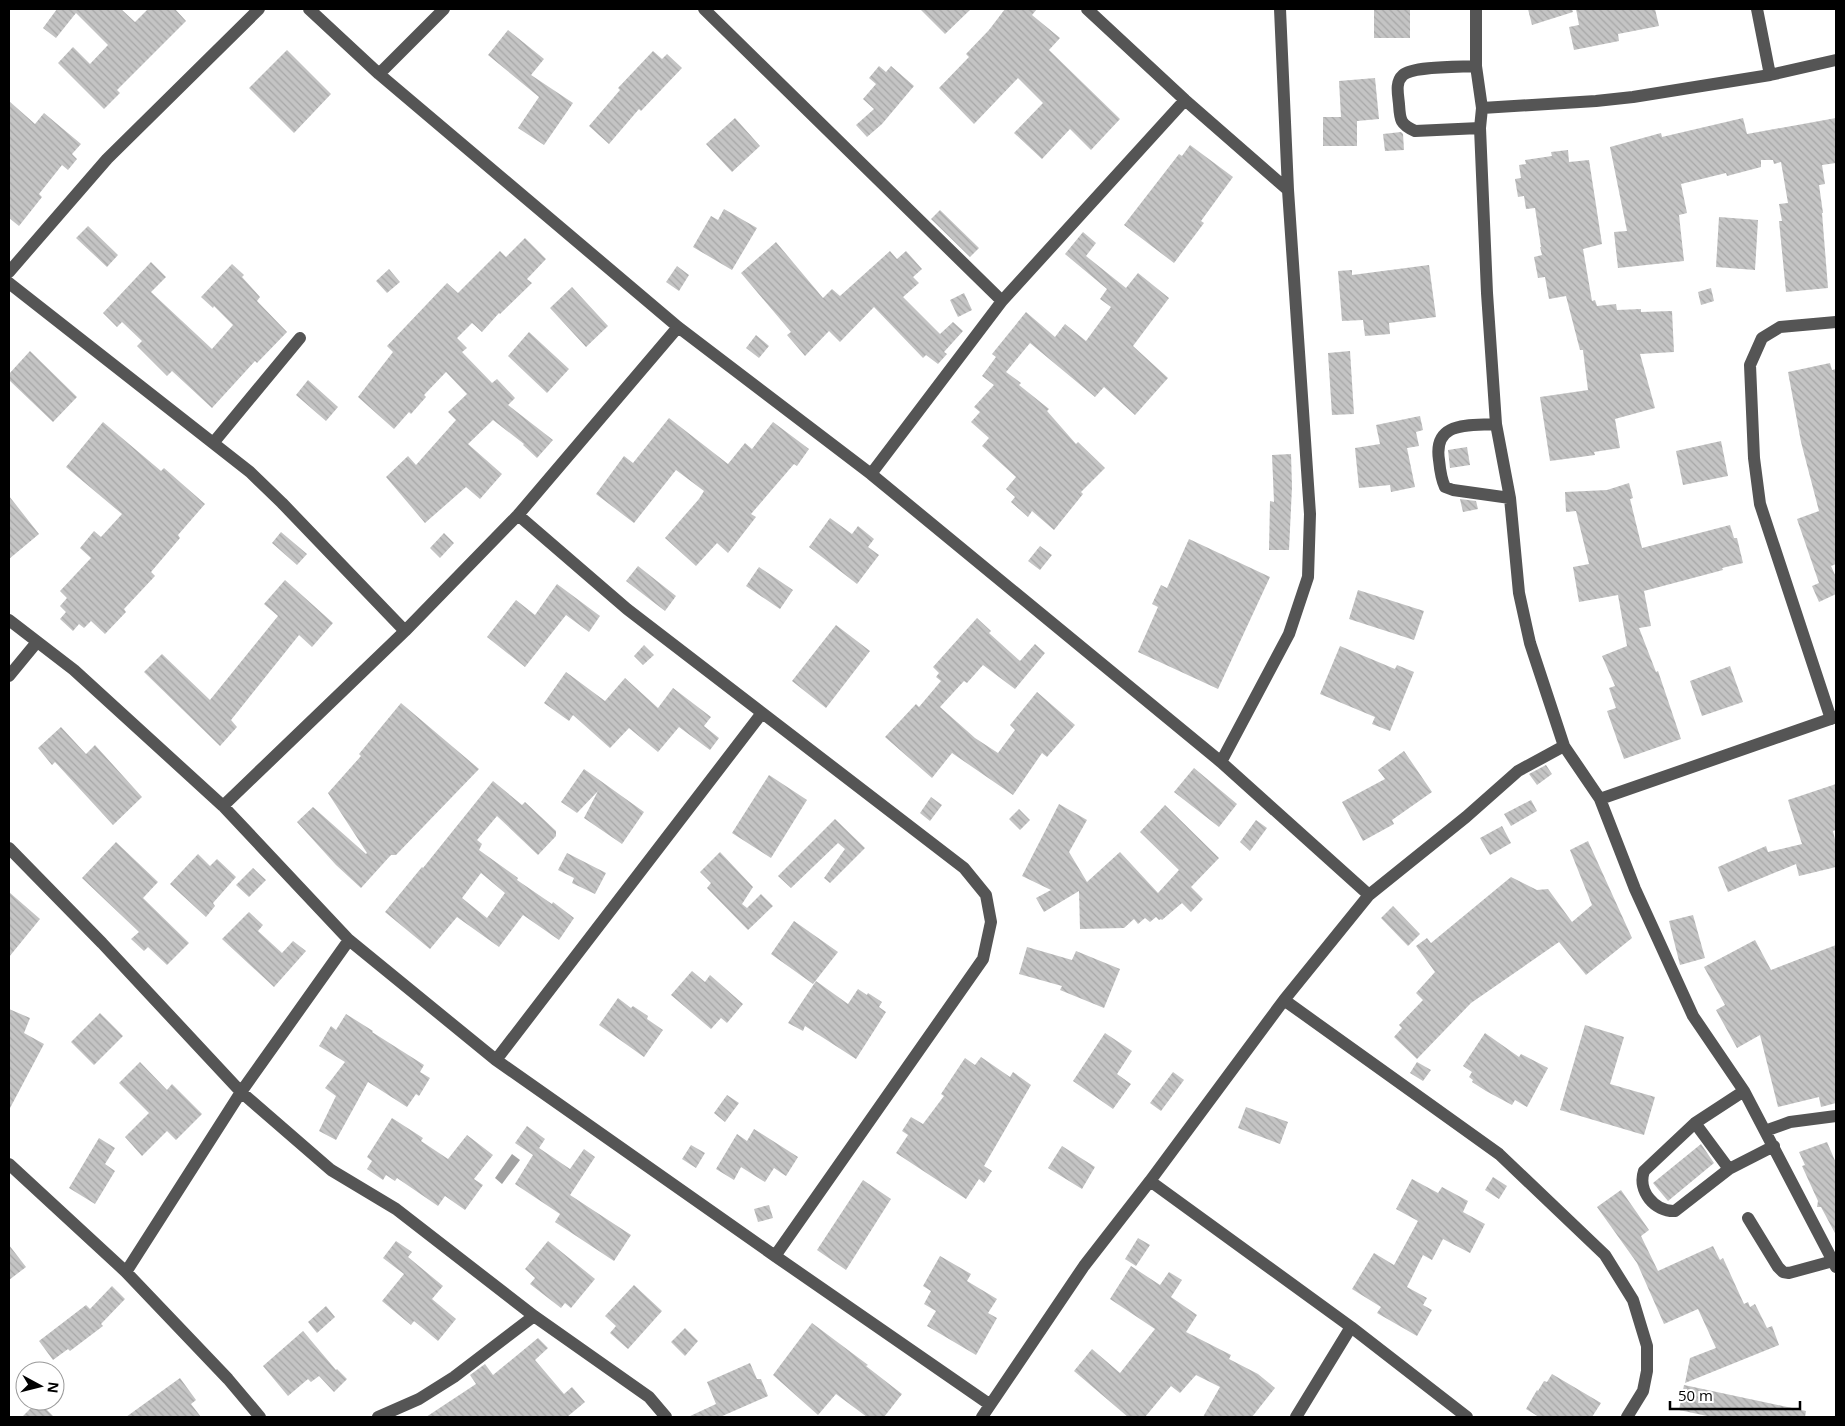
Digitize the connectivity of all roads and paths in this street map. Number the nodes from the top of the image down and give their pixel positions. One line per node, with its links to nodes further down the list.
1 (259, 9): 17 (street)
2 (309, 9): 11 (street)
3 (444, 9): 11 (street)
4 (704, 9): 19 (street)
5 (1087, 9): 13 (street)
6 (1280, 9): 16 (street)
7 (1476, 9): 10 (street)
8 (1757, 9): 12 (street)
9 (1836, 60): 12 (street)
10 (1476, 66): 14 (street); 15 (street)
11 (379, 74): 21 (street)
12 (1770, 74): 14 (street)
13 (1185, 100): 16 (street); 19 (street)
14 (1482, 108): 15 (street)
15 (1480, 128): 23 (street)
16 (1288, 190): 35 (street)
17 (9, 272)
18 (9, 283): 24 (street)
19 (1002, 300): 25 (street)
20 (1836, 322): 33 (street)
21 (678, 327): 25 (street); 27 (street)
22 (300, 338): 24 (street)
23 (1496, 424): 26 (street); 26 (street)
24 (214, 442): 29 (street)
25 (871, 474): 35 (street)
26 (1510, 498): 34 (street)
27 (518, 515): 29 (street); 32 (street)
28 (9, 620): 30 (street)
29 (405, 631): 37 (street)
30 (37, 642): 31 (street); 37 (street)
31 (9, 676)
32 (762, 713): 42 (street); 53 (street)
33 (1834, 718): 36 (street)
34 (1564, 746): 36 (street); 39 (street)
35 (1222, 762): 39 (street)
36 (1600, 799): 43 (street)
37 (224, 806): 40 (street)
38 (9, 848): 44 (street)
39 (1369, 896): 41 (street)
40 (349, 940): 42 (street); 44 (street)
41 (1284, 1000): 51 (street); 65 (street)
42 (496, 1060): 53 (street)
43 (1744, 1091): 46 (street); 47 (street)
44 (241, 1092): 55 (street); 56 (street)
45 (1836, 1116): 47 (street)
46 (1695, 1123): 50 (street); 50 (street)
47 (1765, 1131): 48 (street)
48 (1774, 1146): 50 (street); 54 (street)
49 (9, 1164): 55 (street)
50 (1729, 1169)
51 (1150, 1181): 57 (street); 58 (street)
52 (1748, 1218): 54 (street)
53 (775, 1256): 58 (street)
54 (1835, 1264)
55 (126, 1272): 59 (street)
56 (534, 1316): 60 (street); 61 (street)
57 (1351, 1327): 63 (street); 64 (street)
58 (989, 1404): 62 (street)
59 (260, 1417)
60 (378, 1417)
61 (666, 1417)
62 (982, 1417)
63 (1296, 1417)
64 (1467, 1417)
65 (1627, 1417)

